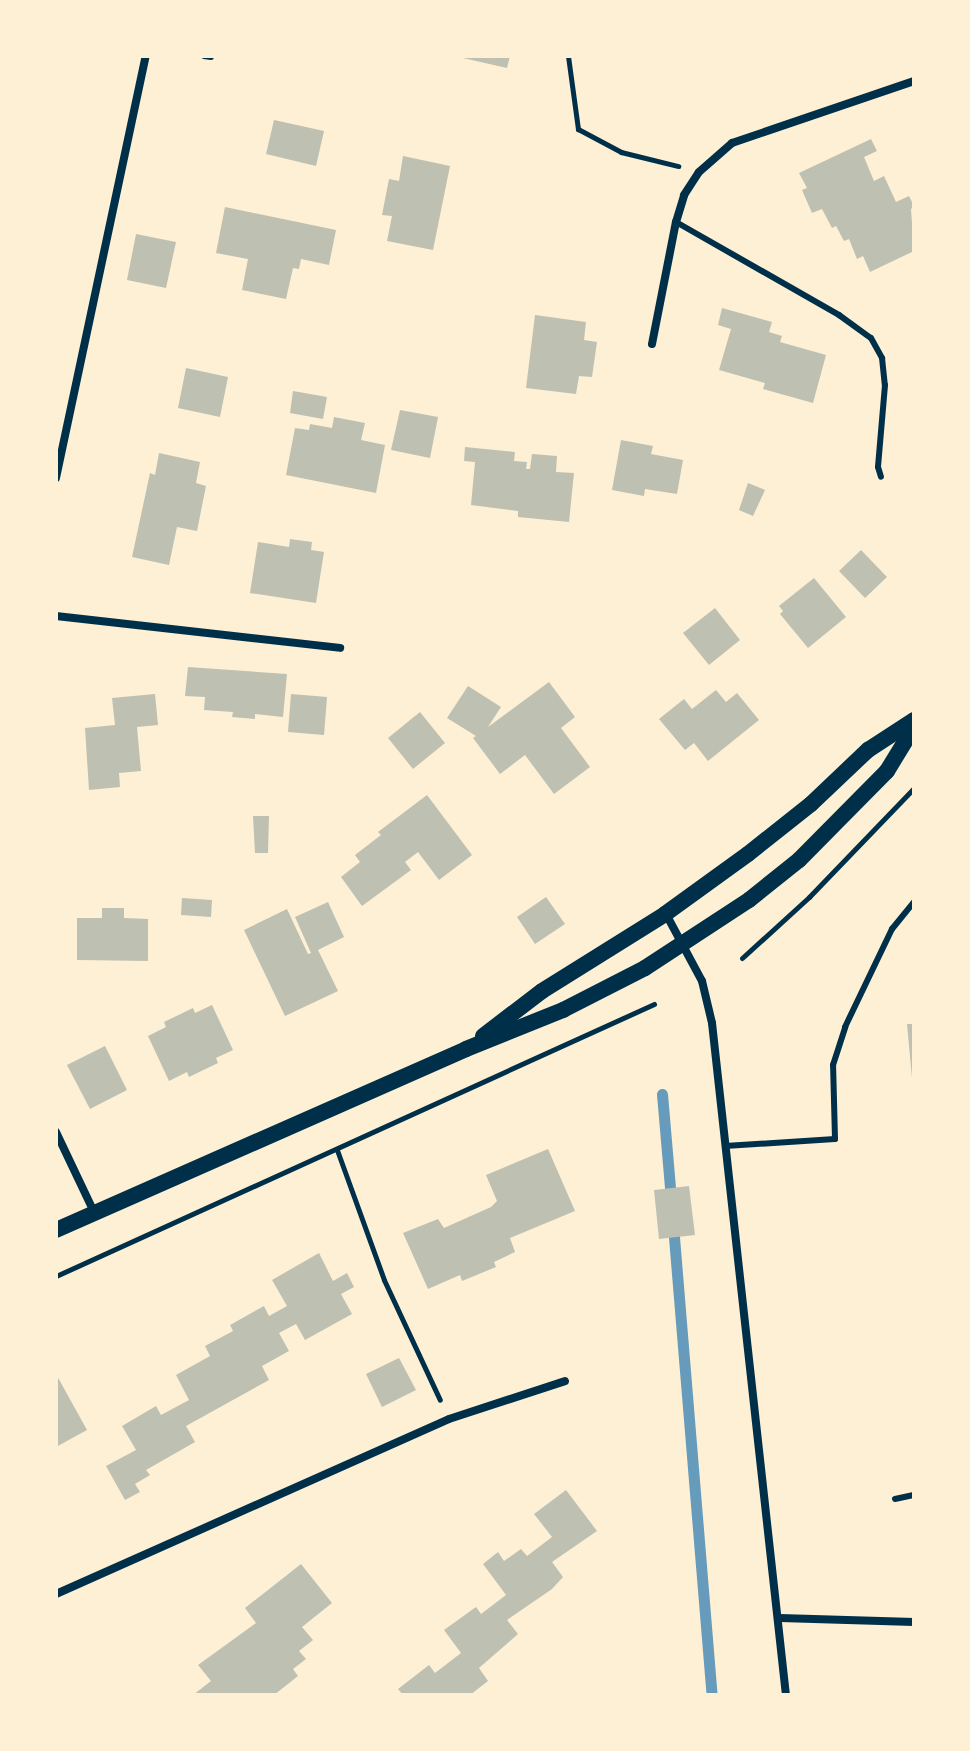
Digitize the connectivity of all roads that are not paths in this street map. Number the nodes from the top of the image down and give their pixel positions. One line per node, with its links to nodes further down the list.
1 (146, 56): 6 (street)
2 (914, 81): 3 (street)
3 (676, 222): 4 (street); 5 (lane)
4 (652, 344)
5 (881, 477)
6 (56, 478)
7 (56, 616): 8 (street)
8 (340, 648)
9 (914, 720): 12 (main road)
10 (914, 727): 13 (main road)
11 (914, 902): 16 (lane)
12 (665, 914): 13 (street); 14 (main road)
13 (683, 943): 14 (main road); 16 (street)
14 (466, 1049): 17 (main road)
15 (56, 1132): 17 (street)
16 (725, 1146): 23 (street)
17 (94, 1213): 18 (main road)
18 (56, 1230)
19 (565, 1381): 22 (street)
20 (914, 1495): 21 (lane)
21 (895, 1499)
22 (56, 1594)
23 (780, 1618): 24 (street); 25 (street)
24 (914, 1622)
25 (786, 1695)

